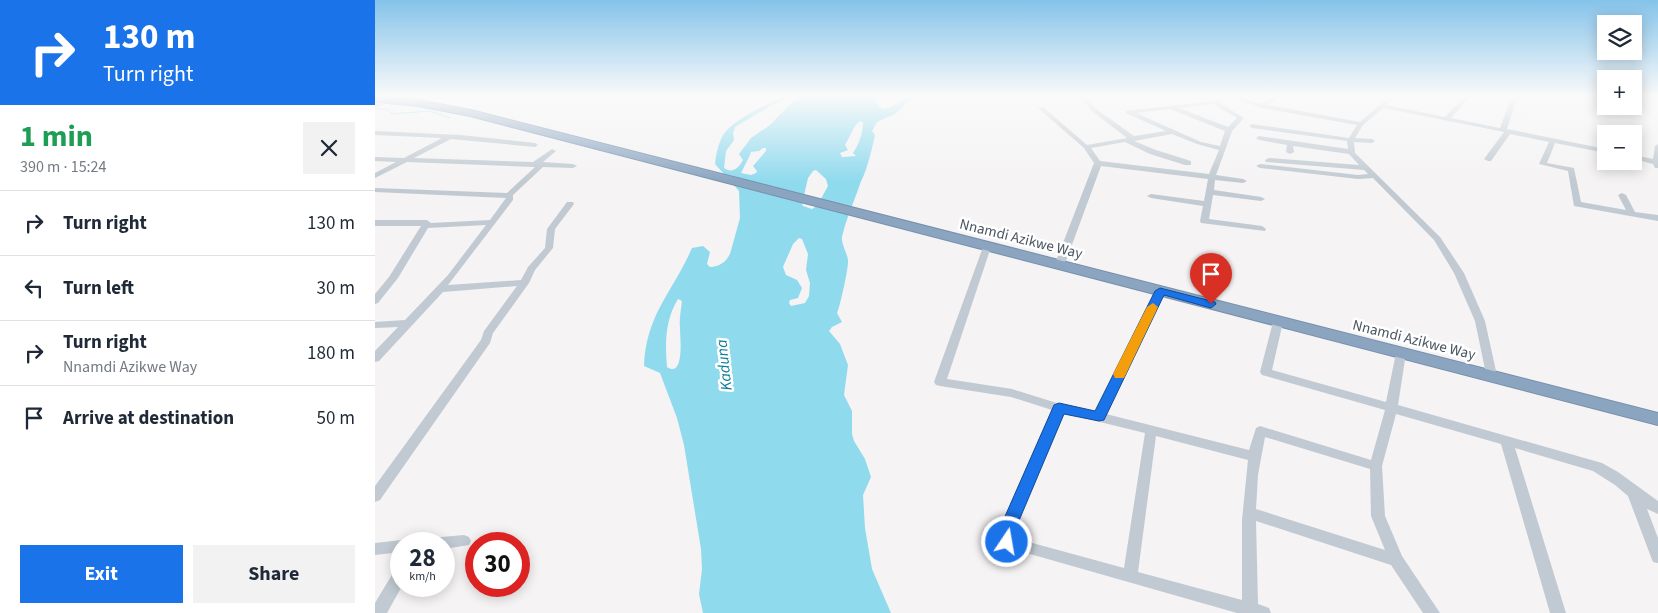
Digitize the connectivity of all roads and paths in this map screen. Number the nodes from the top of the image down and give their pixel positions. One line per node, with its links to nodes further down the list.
1 (1361, 124): 19 (street)
2 (517, 125): 41 (highway, Nnamdi Azikwe Way)
3 (533, 125): 41 (highway, Nnamdi Azikwe Way)
4 (1060, 125): 25 (street)
5 (1112, 125): 18 (street)
6 (1155, 125): 14 (street)
7 (1215, 125): 12 (street)
8 (1235, 125): 12 (street)
9 (1475, 125): 13 (street)
10 (1507, 125): 13 (street)
11 (1252, 126): 19 (street)
12 (1229, 130): 26 (street)
13 (1506, 131): 20 (street); 32 (street)
14 (1171, 132): 18 (street); 26 (street)
15 (375, 133): 16 (street)
16 (450, 136): 23 (street); 33 (street)
17 (1259, 138): 22 (street)
18 (1129, 139): 25 (street); 36 (street)
19 (1351, 140): 21 (street); 30 (street)
20 (1553, 140): 27 (street); 54 (street)
21 (1372, 141)
22 (1290, 143): 29 (street); 30 (street)
23 (535, 145)
24 (1658, 146): 38 (street)
25 (1085, 147): 35 (street)
26 (1223, 149): 44 (street)
27 (1597, 149)
28 (552, 150): 37 (street)
29 (1290, 152)
30 (1352, 152): 40 (street)
31 (375, 159): 33 (street)
32 (1488, 159)
33 (402, 160): 37 (street); 42 (street)
34 (1642, 160): 38 (street)
35 (1098, 163): 44 (street); 62 (street)
36 (1188, 163)
37 (539, 164): 39 (street); 48 (street)
38 (1657, 165)
39 (573, 166)
40 (1365, 168): 43 (street); 43 (street)
41 (709, 173): 55 (highway, Nnamdi Azikwe Way)
42 (375, 176)
43 (1373, 176): 72 (street)
44 (1212, 177): 45 (street); 47 (street)
45 (1243, 181)
46 (375, 190): 48 (street)
47 (1210, 192): 51 (street); 53 (street)
48 (509, 195): 58 (street)
49 (1151, 196): 53 (street)
50 (1622, 196): 54 (street)
51 (1261, 199)
52 (570, 204): 63 (street)
53 (1207, 204): 60 (street)
54 (1632, 214): 56 (street)
55 (878, 217): 61 (highway, Nnamdi Azikwe Way); 62 (highway, Nnamdi Azikwe Way)
56 (1658, 218)
57 (375, 222): 59 (street)
58 (492, 222): 59 (street); 64 (street)
59 (426, 226): 66 (street)
60 (1262, 229)
61 (987, 247): 65 (highway, Nnamdi Azikwe Way); 73 (street)
62 (1061, 261): 72 (highway, Nnamdi Azikwe Way)
63 (524, 283): 64 (street); 82 (street)
64 (439, 289): 68 (street)
65 (1160, 291): 67 (highway, Nnamdi Azikwe Way); 76 (street)
66 (375, 301)
67 (1278, 322): 70 (highway, Nnamdi Azikwe Way); 74 (street)
68 (407, 323): 69 (street); 71 (street)
69 (375, 325)
70 (1401, 353): 74 (street); 77 (highway, Nnamdi Azikwe Way)
71 (375, 358)
72 (1490, 371): 75 (highway, Nnamdi Azikwe Way)
73 (1059, 408): 76 (street); 92 (street)
74 (1391, 409): 79 (street); 81 (street)
75 (1658, 412)
76 (1099, 416): 78 (street)
77 (1658, 419)
78 (1151, 432): 80 (street); 92 (street)
79 (1507, 442): 83 (street); 97 (street)
80 (1253, 456): 81 (street); 85 (street)
81 (1376, 466): 91 (street)
82 (375, 496)
83 (1635, 496): 84 (street); 90 (street)
84 (1658, 508)
85 (1250, 512): 91 (street); 94 (street)
86 (465, 541): 87 (street)
87 (455, 542)
88 (390, 547): 89 (street)
89 (375, 549)
90 (1658, 557)
91 (1396, 560): 96 (street)
92 (1130, 576): 94 (street)
93 (390, 592): 95 (street)
94 (1257, 611)
95 (378, 613)
96 (1431, 613)
97 (1558, 613)

